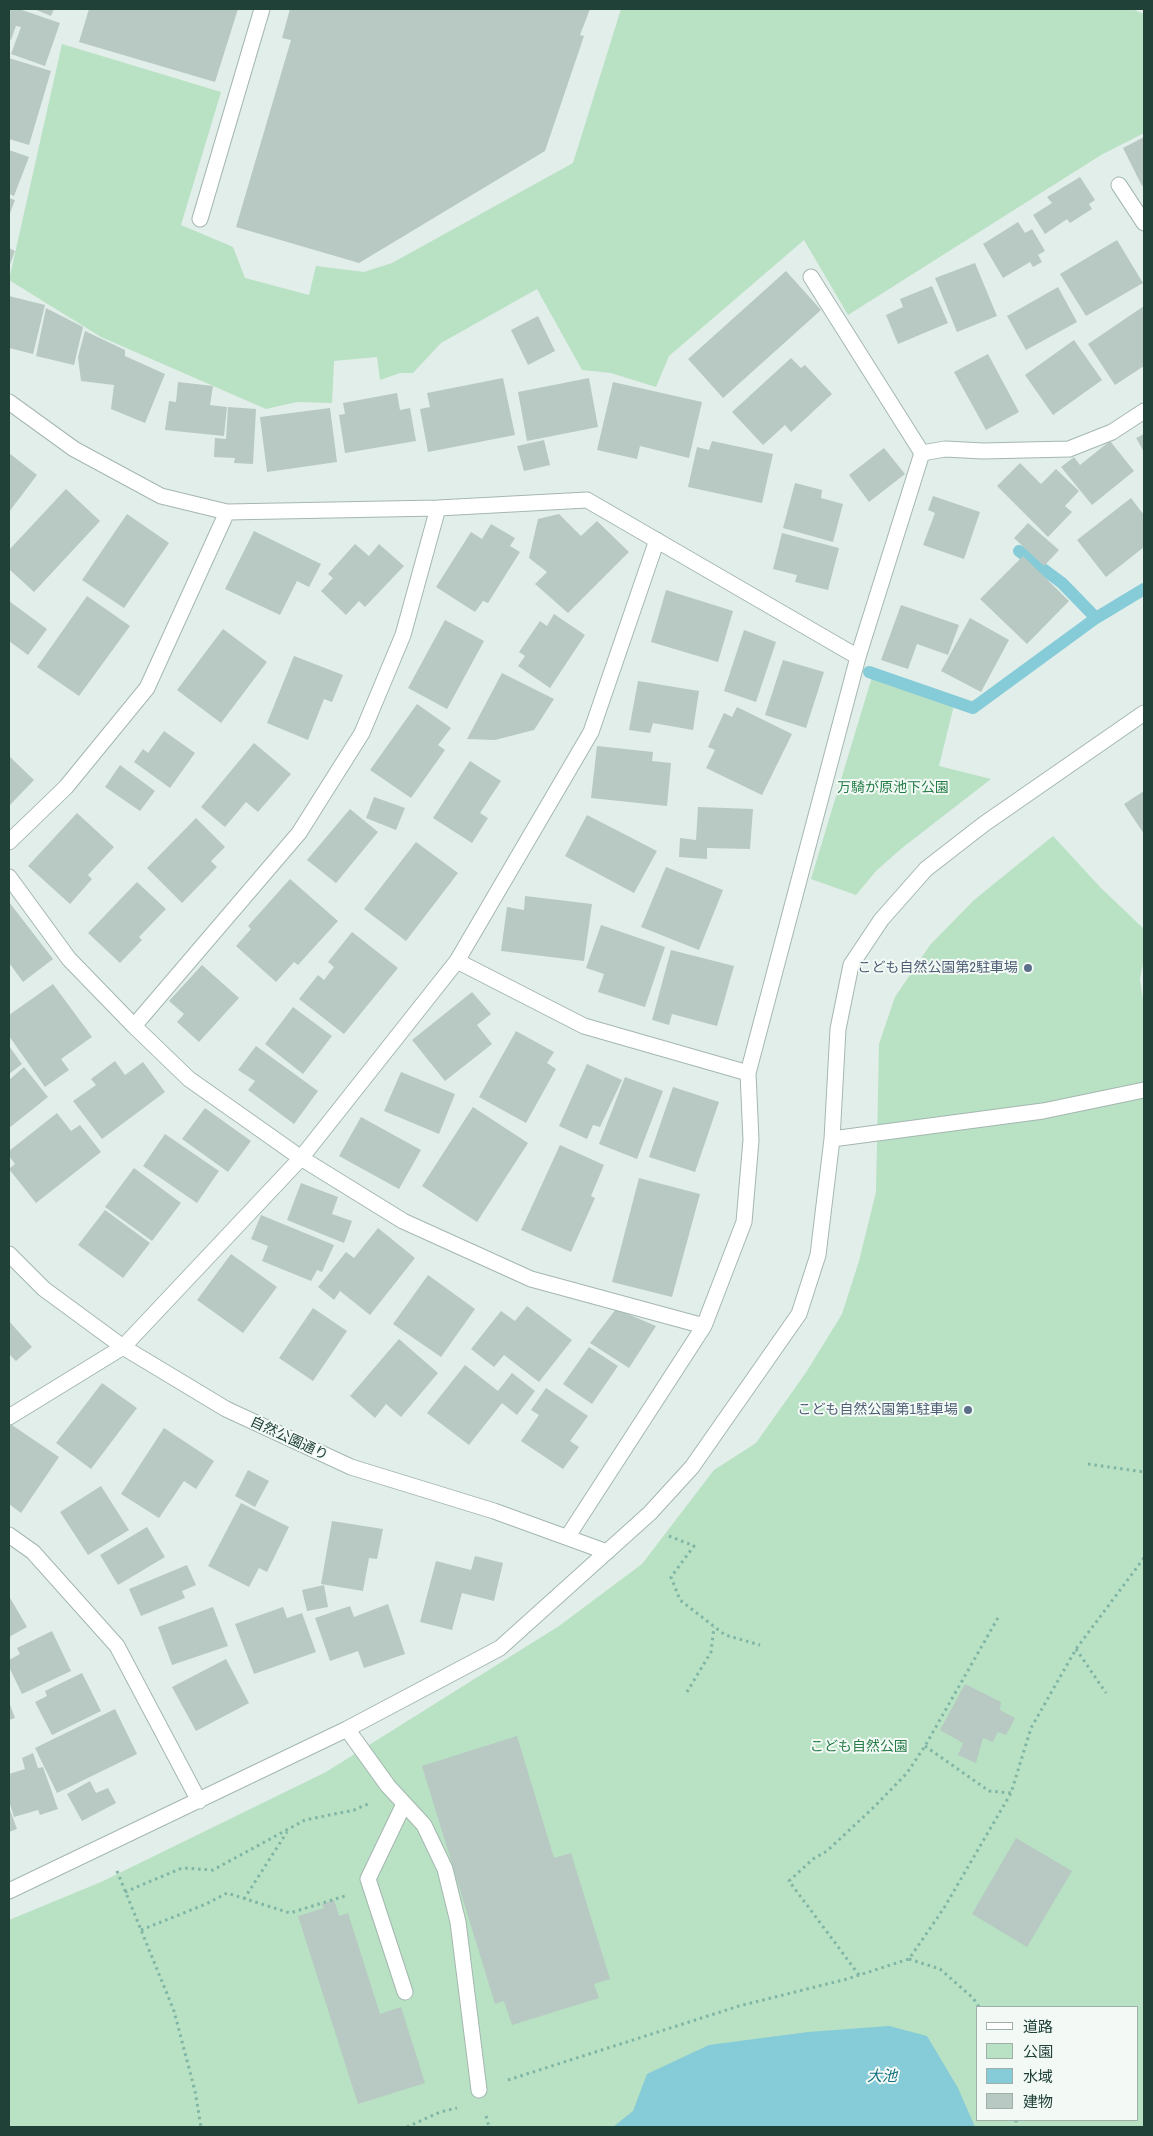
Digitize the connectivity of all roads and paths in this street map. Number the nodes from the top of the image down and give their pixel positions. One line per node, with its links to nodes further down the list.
1 (262, 9): 3 (street)
2 (1119, 185): 4 (street)
3 (200, 218)
4 (1144, 223)
5 (811, 277): 8 (street)
6 (9, 402): 10 (street)
7 (1144, 411): 8 (street)
8 (922, 453): 12 (street)
9 (438, 508): 10 (street); 11 (street); 17 (street)
10 (227, 512): 14 (street)
11 (657, 540): 12 (street); 16 (street)
12 (858, 657): 18 (street)
13 (1144, 713): 20 (street)
14 (9, 842)
15 (9, 877): 17 (street)
16 (457, 961): 18 (street); 21 (street)
17 (134, 1026): 21 (street)
18 (748, 1073): 23 (street)
19 (1144, 1090): 20 (street)
20 (832, 1139): 28 (street)
21 (301, 1158): 23 (street); 24 (street)
22 (9, 1254): 24 (street, 自然公園通り)
23 (704, 1326): 30 (street)
24 (123, 1347): 25 (street); 30 (street, 自然公園通り)
25 (9, 1417)
26 (1088, 1464): 27 (path)
27 (1144, 1472)
28 (638, 1524): 31 (street); 34 (path)
29 (9, 1535): 43 (street)
30 (568, 1536): 31 (street, 自然公園通り)
31 (607, 1552): 39 (street)
32 (1144, 1558): 36 (path)
33 (999, 1616): 40 (path)
34 (714, 1627): 35 (path); 37 (path)
35 (760, 1645)
36 (1076, 1649): 38 (path); 41 (path)
37 (687, 1692)
38 (1106, 1692)
39 (347, 1729): 42 (street); 43 (street)
40 (925, 1746): 41 (path); 52 (path)
41 (1011, 1793): 51 (path)
42 (400, 1799): 44 (path); 46 (street); 55 (street)
43 (199, 1801): 45 (street)
44 (287, 1831): 48 (path); 49 (path)
45 (105, 1846): 47 (street); 48 (path)
46 (371, 1885): 49 (path); 53 (street)
47 (9, 1891)
48 (126, 1892): 50 (path)
49 (244, 1899): 50 (path)
50 (141, 1930): 56 (path)
51 (909, 1959): 52 (path); 54 (path)
52 (859, 1975): 55 (path)
53 (405, 1992)
54 (978, 2006)
55 (481, 2096): 57 (path); 58 (path)
56 (201, 2127)
57 (407, 2127)
58 (489, 2127)

